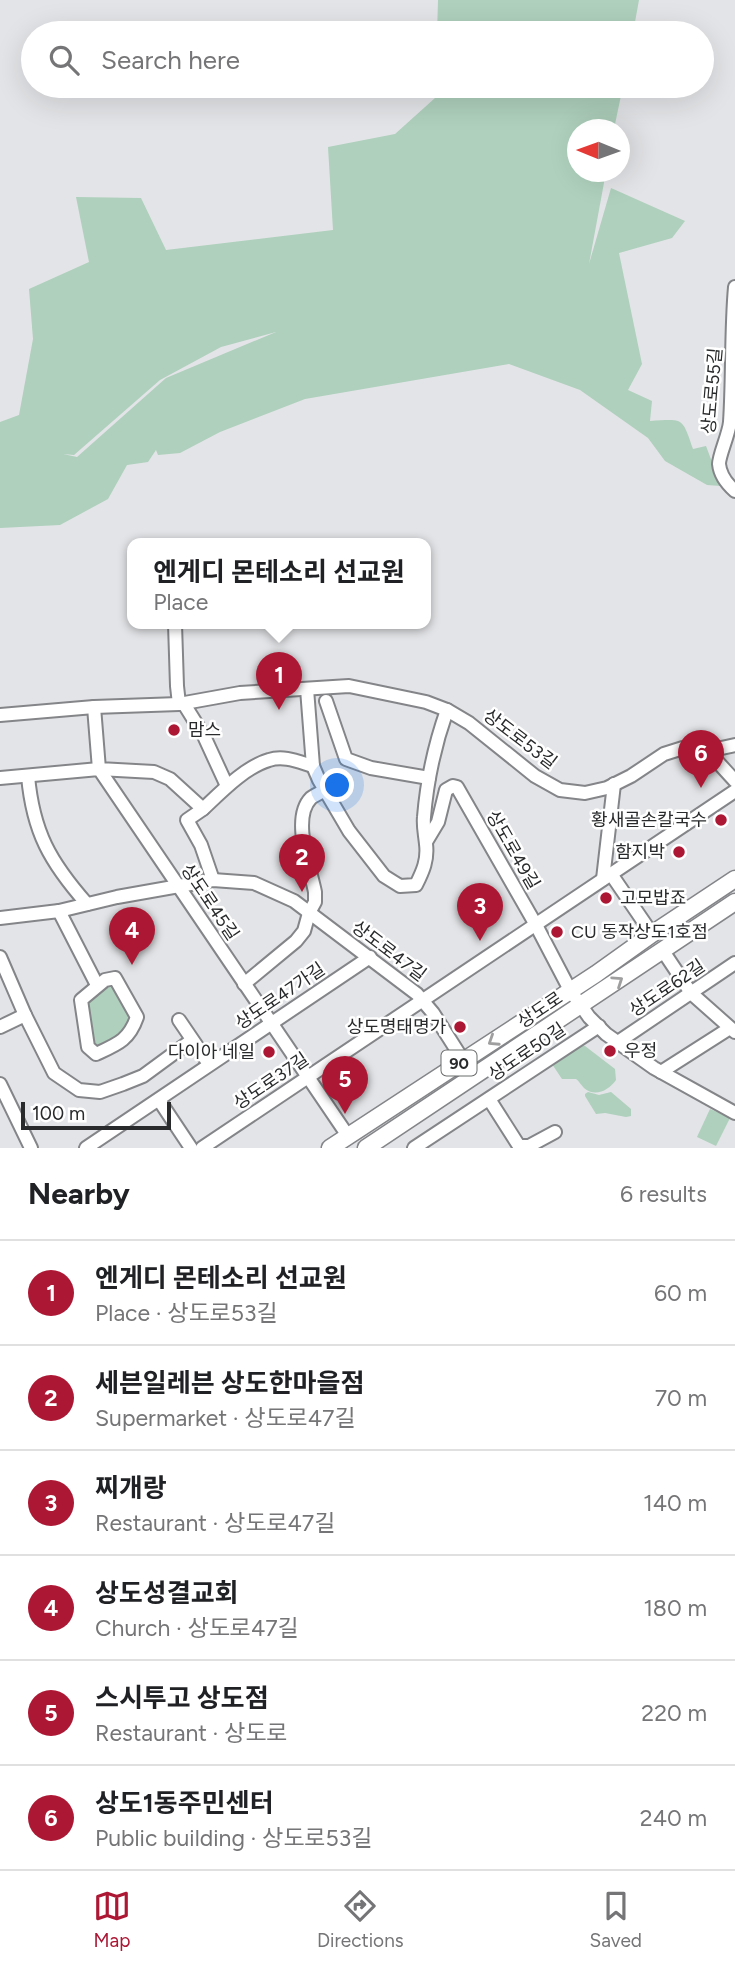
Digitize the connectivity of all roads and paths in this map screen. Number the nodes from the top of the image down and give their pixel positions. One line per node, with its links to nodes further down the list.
1 (735, 287): 3 (street, 상도로55길)
2 (735, 457): 3 (street)
3 (719, 463): 4 (street)
4 (735, 491)
5 (175, 629): 8 (street)
6 (307, 688): 8 (street, 상도로53길); 10 (street, 상도로53길); 14 (street)
7 (326, 701): 18 (street)
8 (182, 704): 9 (street, 상도로53길); 21 (street)
9 (94, 707): 11 (street, 상도로53길); 15 (street)
10 (447, 710): 18 (street); 20 (street, 상도로53길)
11 (0, 715)
12 (735, 745): 13 (street, 상도로53길)
13 (703, 752): 19 (street); 20 (street, 상도로53길)
14 (313, 766): 21 (street); 22 (street)
15 (99, 769): 16 (street); 24 (street); 29 (street, 상도로45길)
16 (28, 776): 17 (street); 31 (street)
17 (0, 778)
18 (429, 778): 25 (street)
19 (735, 780)
20 (614, 784): 26 (street)
21 (227, 786): 24 (street)
22 (326, 790): 25 (street); 33 (street)
23 (735, 791): 26 (street, 상도로37길)
24 (203, 809): 28 (street)
25 (426, 842): 35 (street, 상도로49길)
26 (607, 877): 35 (street, 상도로37길); 36 (street)
27 (735, 879): 36 (main road, 상도로 / 90)
28 (213, 880): 29 (street, 상도로47길); 33 (street, 상도로47길)
29 (177, 886): 31 (street, 상도로47길); 41 (street, 상도로45길)
30 (735, 902): 37 (main road, 상도로 / 90)
31 (88, 904): 32 (street, 상도로47길)
32 (60, 911): 34 (street, 상도로47길); 42 (street)
33 (309, 913): 39 (street, 상도로47길); 41 (street)
34 (0, 918)
35 (536, 925): 43 (street, 상도로49길); 45 (street, 상도로37길)
36 (652, 934): 43 (main road, 상도로 / 90)
37 (663, 951): 44 (street); 46 (main road, 상도로 / 90, one-way to 37)
38 (0, 957): 47 (street)
39 (370, 957): 45 (street, 상도로47길); 49 (street, 상도로47가길)
40 (735, 963): 44 (street, 상도로62길)
41 (244, 984): 49 (street, 상도로45길)
42 (97, 985): 42 (street)
43 (570, 990): 46 (street); 55 (main road, 상도로 / 90, one-way to 55)
44 (691, 993): 52 (street); 54 (street, 상도로62길)
45 (423, 1000): 55 (street, 상도로47길); 58 (street, 상도로37길)
46 (581, 1006): 50 (street); 70 (main road, 상도로 / 90)
47 (25, 1015): 51 (street); 53 (street)
48 (178, 1020): 53 (street)
49 (272, 1024): 56 (street, 상도로47가길); 58 (street, 상도로45길)
50 (598, 1026): 54 (street); 60 (street, 상도로50길)
51 (0, 1027)
52 (732, 1030): 57 (street)
53 (192, 1040): 56 (street)
54 (618, 1042): 57 (street)
55 (463, 1060): 64 (main road, 상도로 / 90)
56 (209, 1064): 61 (street, 상도로47가길)
57 (661, 1072): 62 (street)
58 (308, 1077): 64 (street, 상도로45길); 68 (street, 상도로37길)
59 (0, 1084): 65 (street)
60 (489, 1099): 63 (street); 71 (street, 상도로50길)
61 (159, 1100): 66 (street, 상도로47가길); 67 (street)
62 (735, 1113)
63 (555, 1132)
64 (348, 1136): 69 (main road, 상도로 / 90)
65 (31, 1148)
66 (86, 1148)
67 (191, 1148)
68 (202, 1148)
69 (330, 1148)
70 (366, 1148)
71 (414, 1148)

